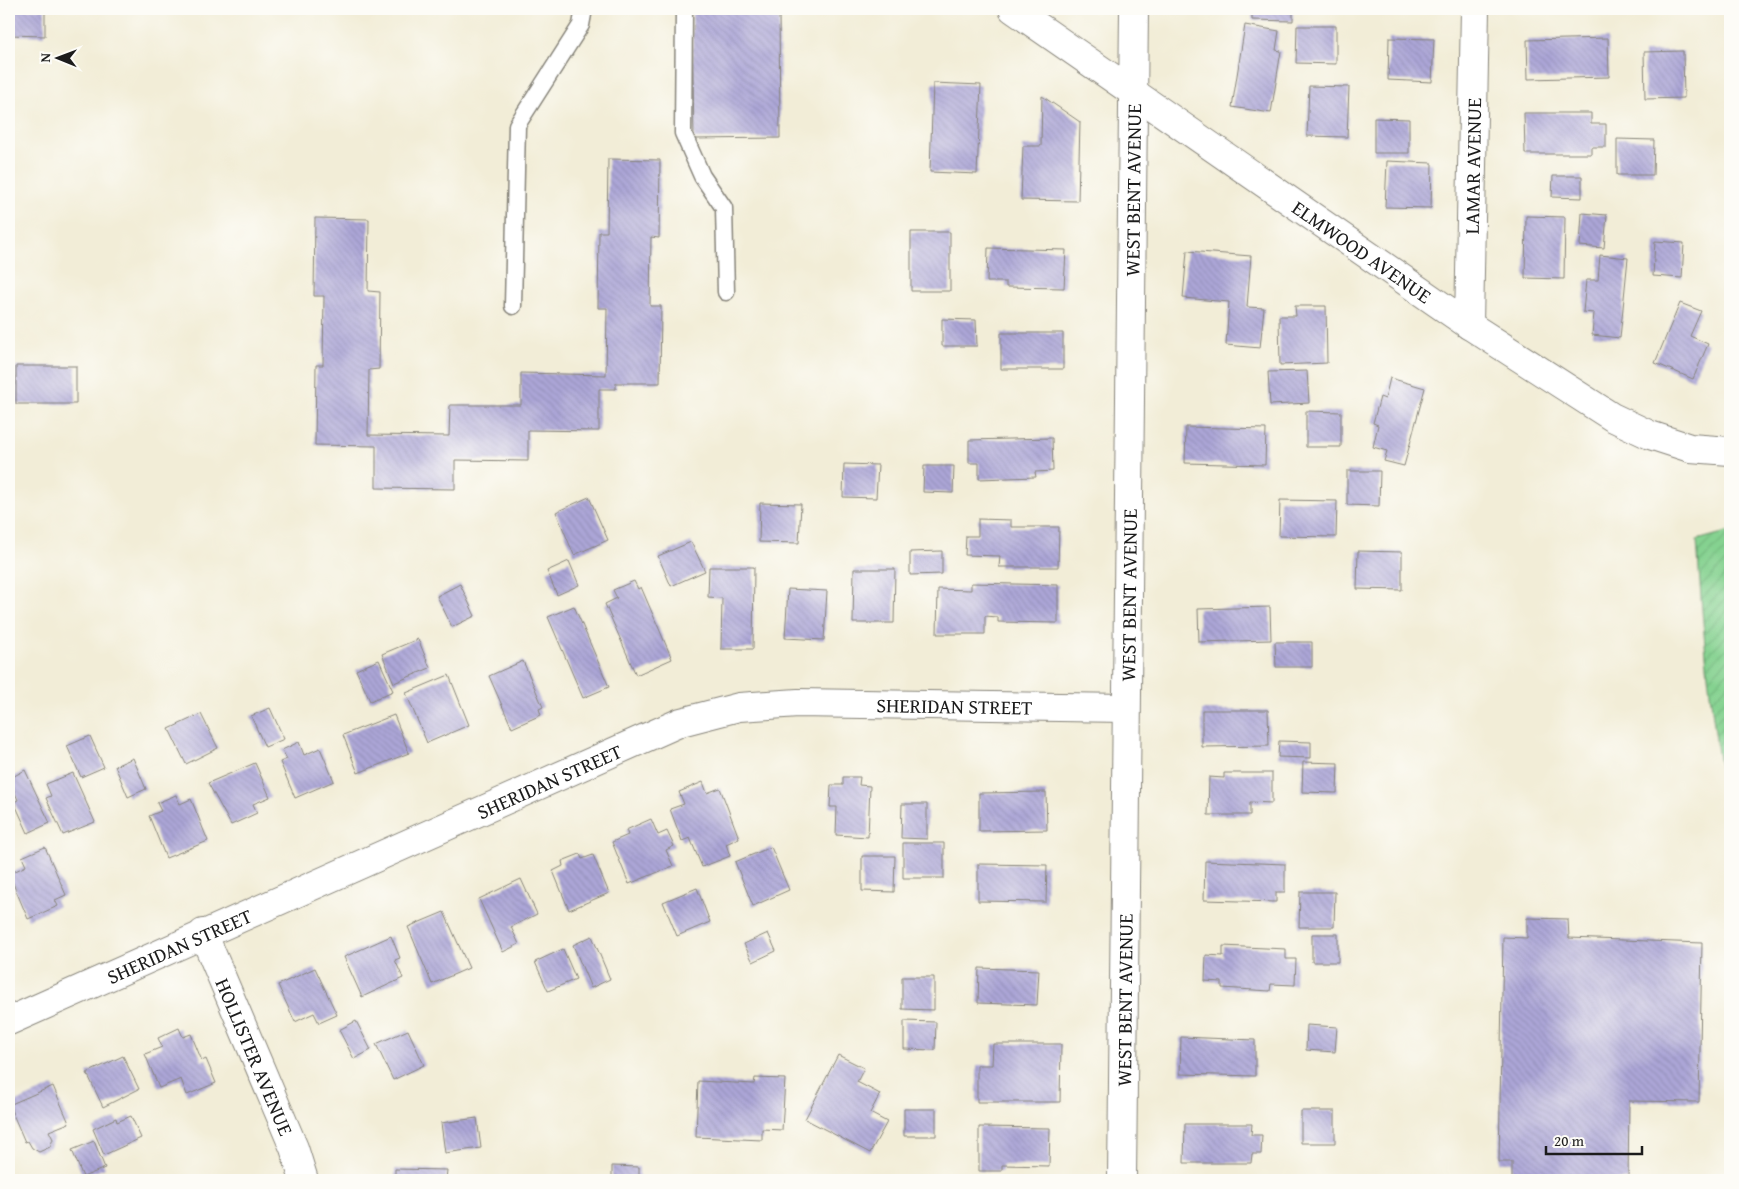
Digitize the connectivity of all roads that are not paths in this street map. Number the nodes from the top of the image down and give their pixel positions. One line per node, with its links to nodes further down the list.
1 (584, 9): 8 (lane)
2 (684, 9): 7 (lane)
3 (1013, 9): 6 (street, ELMWOOD AVENUE)
4 (1134, 9): 6 (street, WEST BENT AVENUE)
5 (1475, 9): 9 (street, LAMAR AVENUE)
6 (1133, 91): 9 (street, ELMWOOD AVENUE); 11 (street, WEST BENT AVENUE)
7 (726, 292)
8 (513, 306)
9 (1469, 325): 10 (street, ELMWOOD AVENUE)
10 (1730, 451)
11 (1126, 708): 12 (street, SHERIDAN STREET); 15 (street, WEST BENT AVENUE)
12 (203, 934): 13 (street, SHERIDAN STREET); 14 (street, HOLLISTER AVENUE)
13 (9, 1021)
14 (304, 1180)
15 (1122, 1180)

